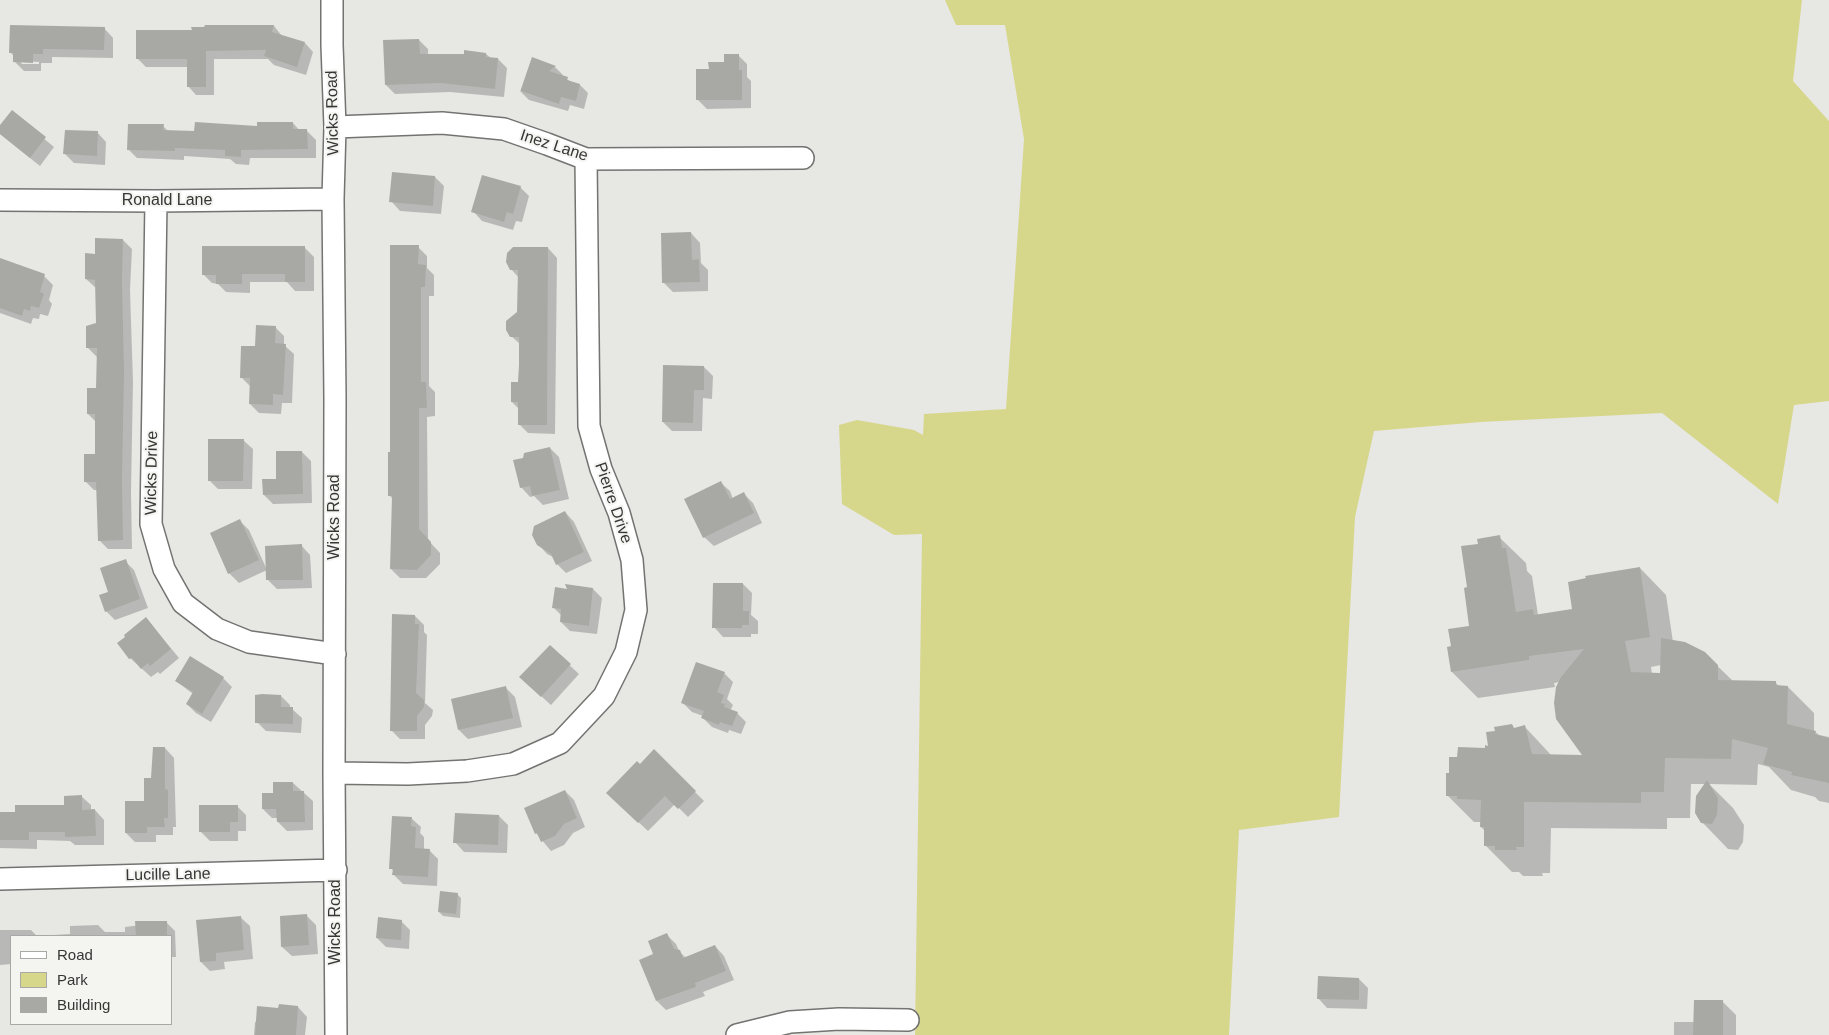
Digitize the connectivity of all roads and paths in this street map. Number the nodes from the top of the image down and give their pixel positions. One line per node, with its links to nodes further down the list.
1 (332, 0): 2 (street, Wicks Road)
2 (335, 127): 4 (street, Inez Lane); 5 (street, Wicks Road)
3 (803, 158): 4 (street, Inez Lane)
4 (586, 159): 9 (street, Pierre Drive)
5 (333, 199): 7 (street, Ronald Lane); 8 (street, Wicks Road)
6 (0, 200): 7 (street, Ronald Lane)
7 (156, 202): 8 (street, Wicks Drive)
8 (335, 654): 9 (street, Wicks Road)
9 (334, 773): 10 (street, Wicks Road)
10 (336, 870): 11 (street, Lucille Lane); 13 (street, Wicks Road)
11 (0, 879)
12 (908, 1020): 14 (street)
13 (336, 1035)
14 (738, 1035)

